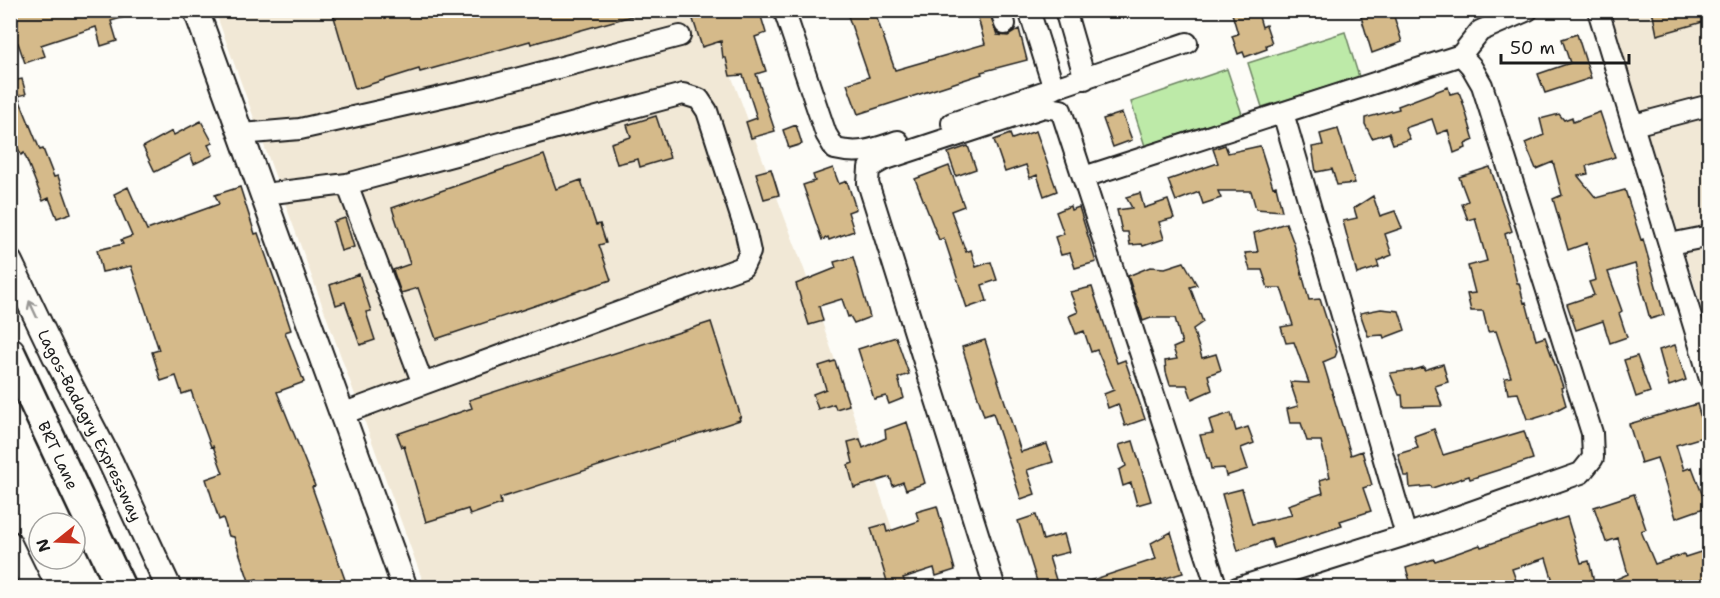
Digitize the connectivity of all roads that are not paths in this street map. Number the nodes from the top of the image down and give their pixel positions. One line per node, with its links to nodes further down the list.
1 (186, 10): 35 (main road)
2 (196, 10): 16 (main road)
3 (784, 10): 12 (street)
4 (1029, 10): 12 (street)
5 (1065, 10): 11 (street)
6 (1528, 10): 10 (street)
7 (1598, 10): 15 (street)
8 (680, 36): 16 (street)
9 (1187, 43): 11 (street)
10 (1461, 55): 14 (street); 29 (street)
11 (1085, 79): 12 (street)
12 (1054, 89)
13 (1710, 105): 15 (street)
14 (1284, 113): 17 (street); 29 (street)
15 (1634, 125): 21 (street)
16 (242, 134): 19 (main road)
17 (1084, 177): 37 (street); 38 (street)
18 (347, 184): 19 (street); 26 (street); 26 (street)
19 (264, 194): 27 (main road)
20 (1710, 236): 21 (street)
21 (1670, 244): 25 (street)
22 (10, 262): 34 (main road, Lagos-Badagry Expressway, one-way to 22)
23 (10, 352): 28 (highway)
24 (10, 358): 32 (street, BRT Lane)
25 (1710, 379)
26 (423, 384): 27 (street)
27 (342, 414): 36 (main road)
28 (46, 427): 32 (highway); 33 (highway)
29 (1406, 535): 39 (street)
30 (10, 541): 31 (street)
31 (33, 588)
32 (120, 588)
33 (136, 588)
34 (169, 588)
35 (394, 588)
36 (405, 588)
37 (995, 588)
38 (1216, 588)
39 (1236, 588)

